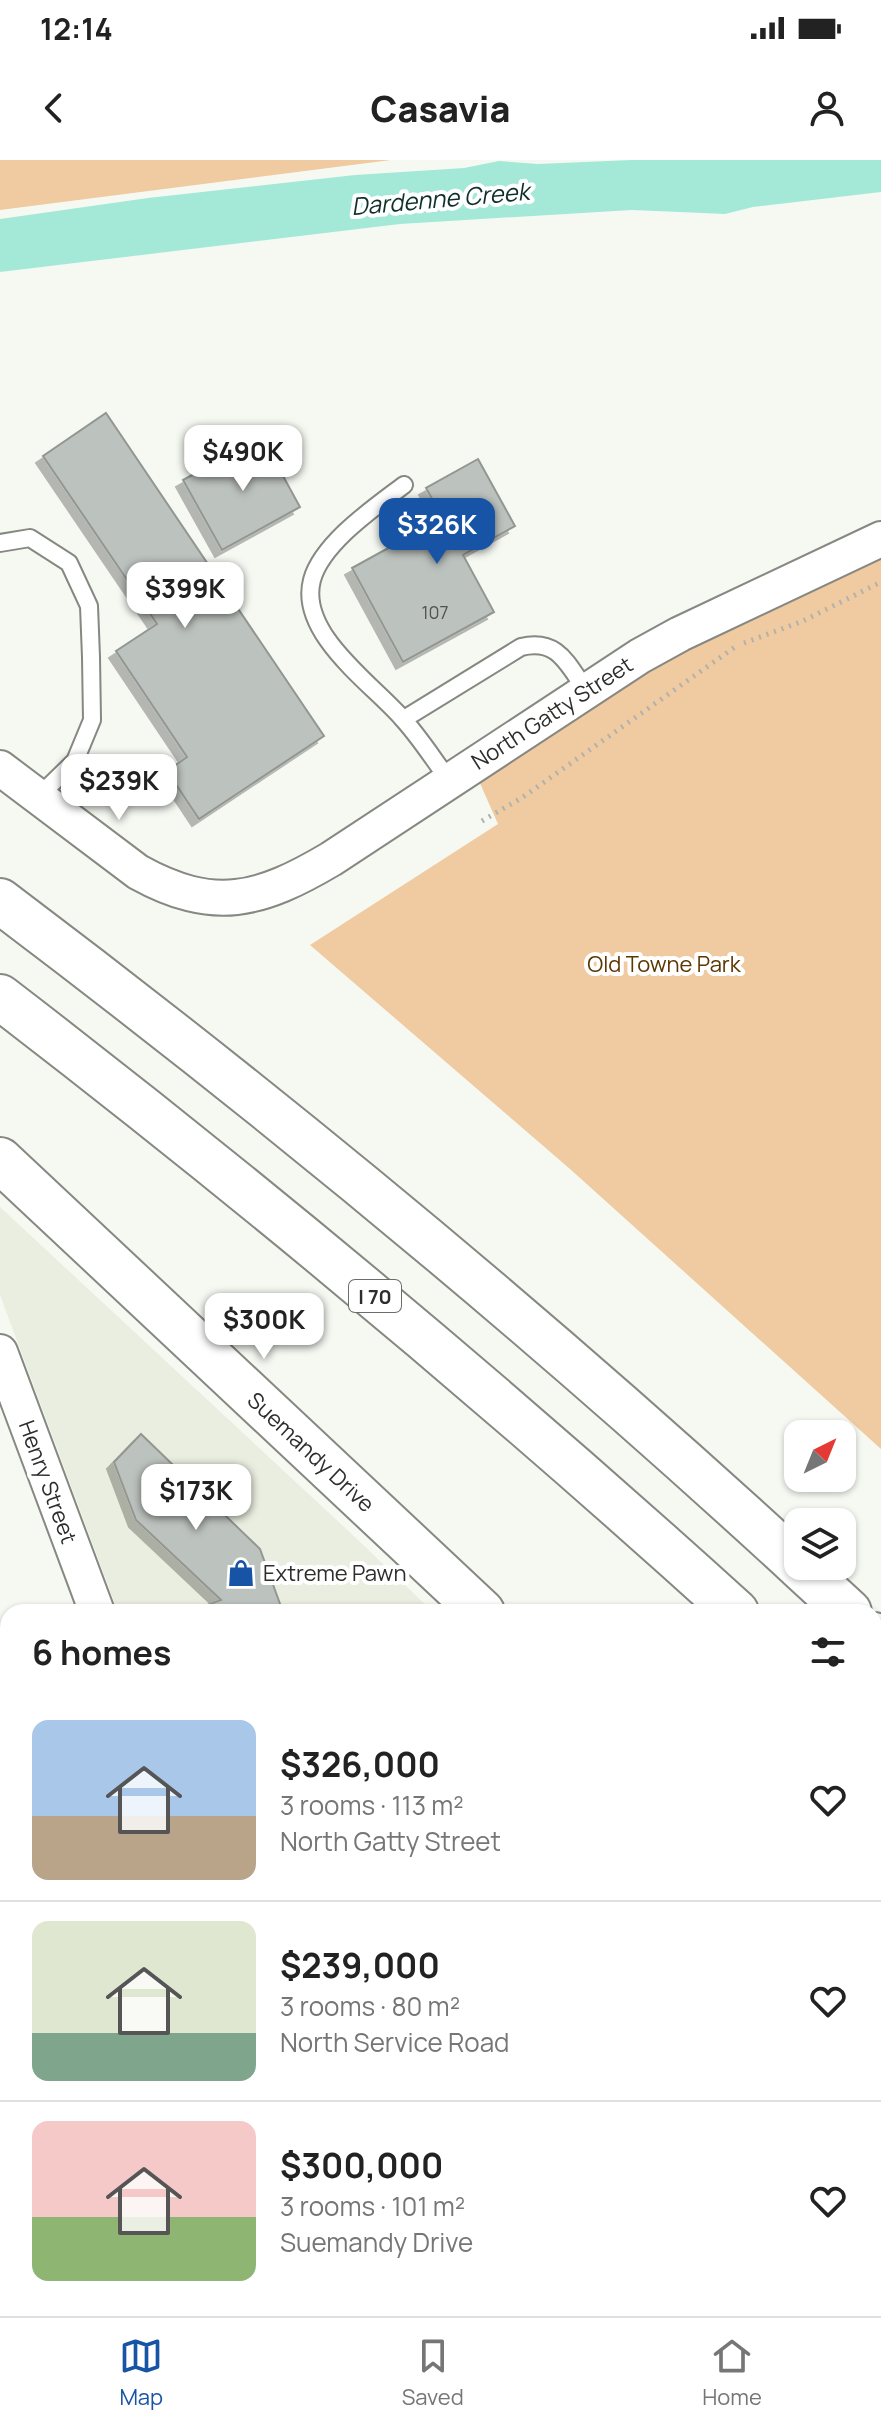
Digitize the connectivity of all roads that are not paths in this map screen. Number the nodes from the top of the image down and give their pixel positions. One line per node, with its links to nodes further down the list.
1 (404, 485): 5 (lane)
2 (881, 539): 4 (street, North Gatty Street)
3 (0, 543): 8 (lane)
4 (586, 690): 5 (lane); 7 (street, North Gatty Street)
5 (404, 719): 7 (lane)
6 (0, 768): 8 (street, North Gatty Street)
7 (449, 780): 8 (street, North Gatty Street)
8 (38, 797)
9 (0, 901): 13 (main road)
10 (0, 997): 17 (main road, I 70)
11 (0, 1160): 16 (main road, Suemandy Drive)
12 (0, 1352): 15 (street, Henry Street)
13 (784, 1553)
14 (814, 1580): 18 (main road)
15 (94, 1604)
16 (473, 1604)
17 (727, 1604)
18 (840, 1604)

